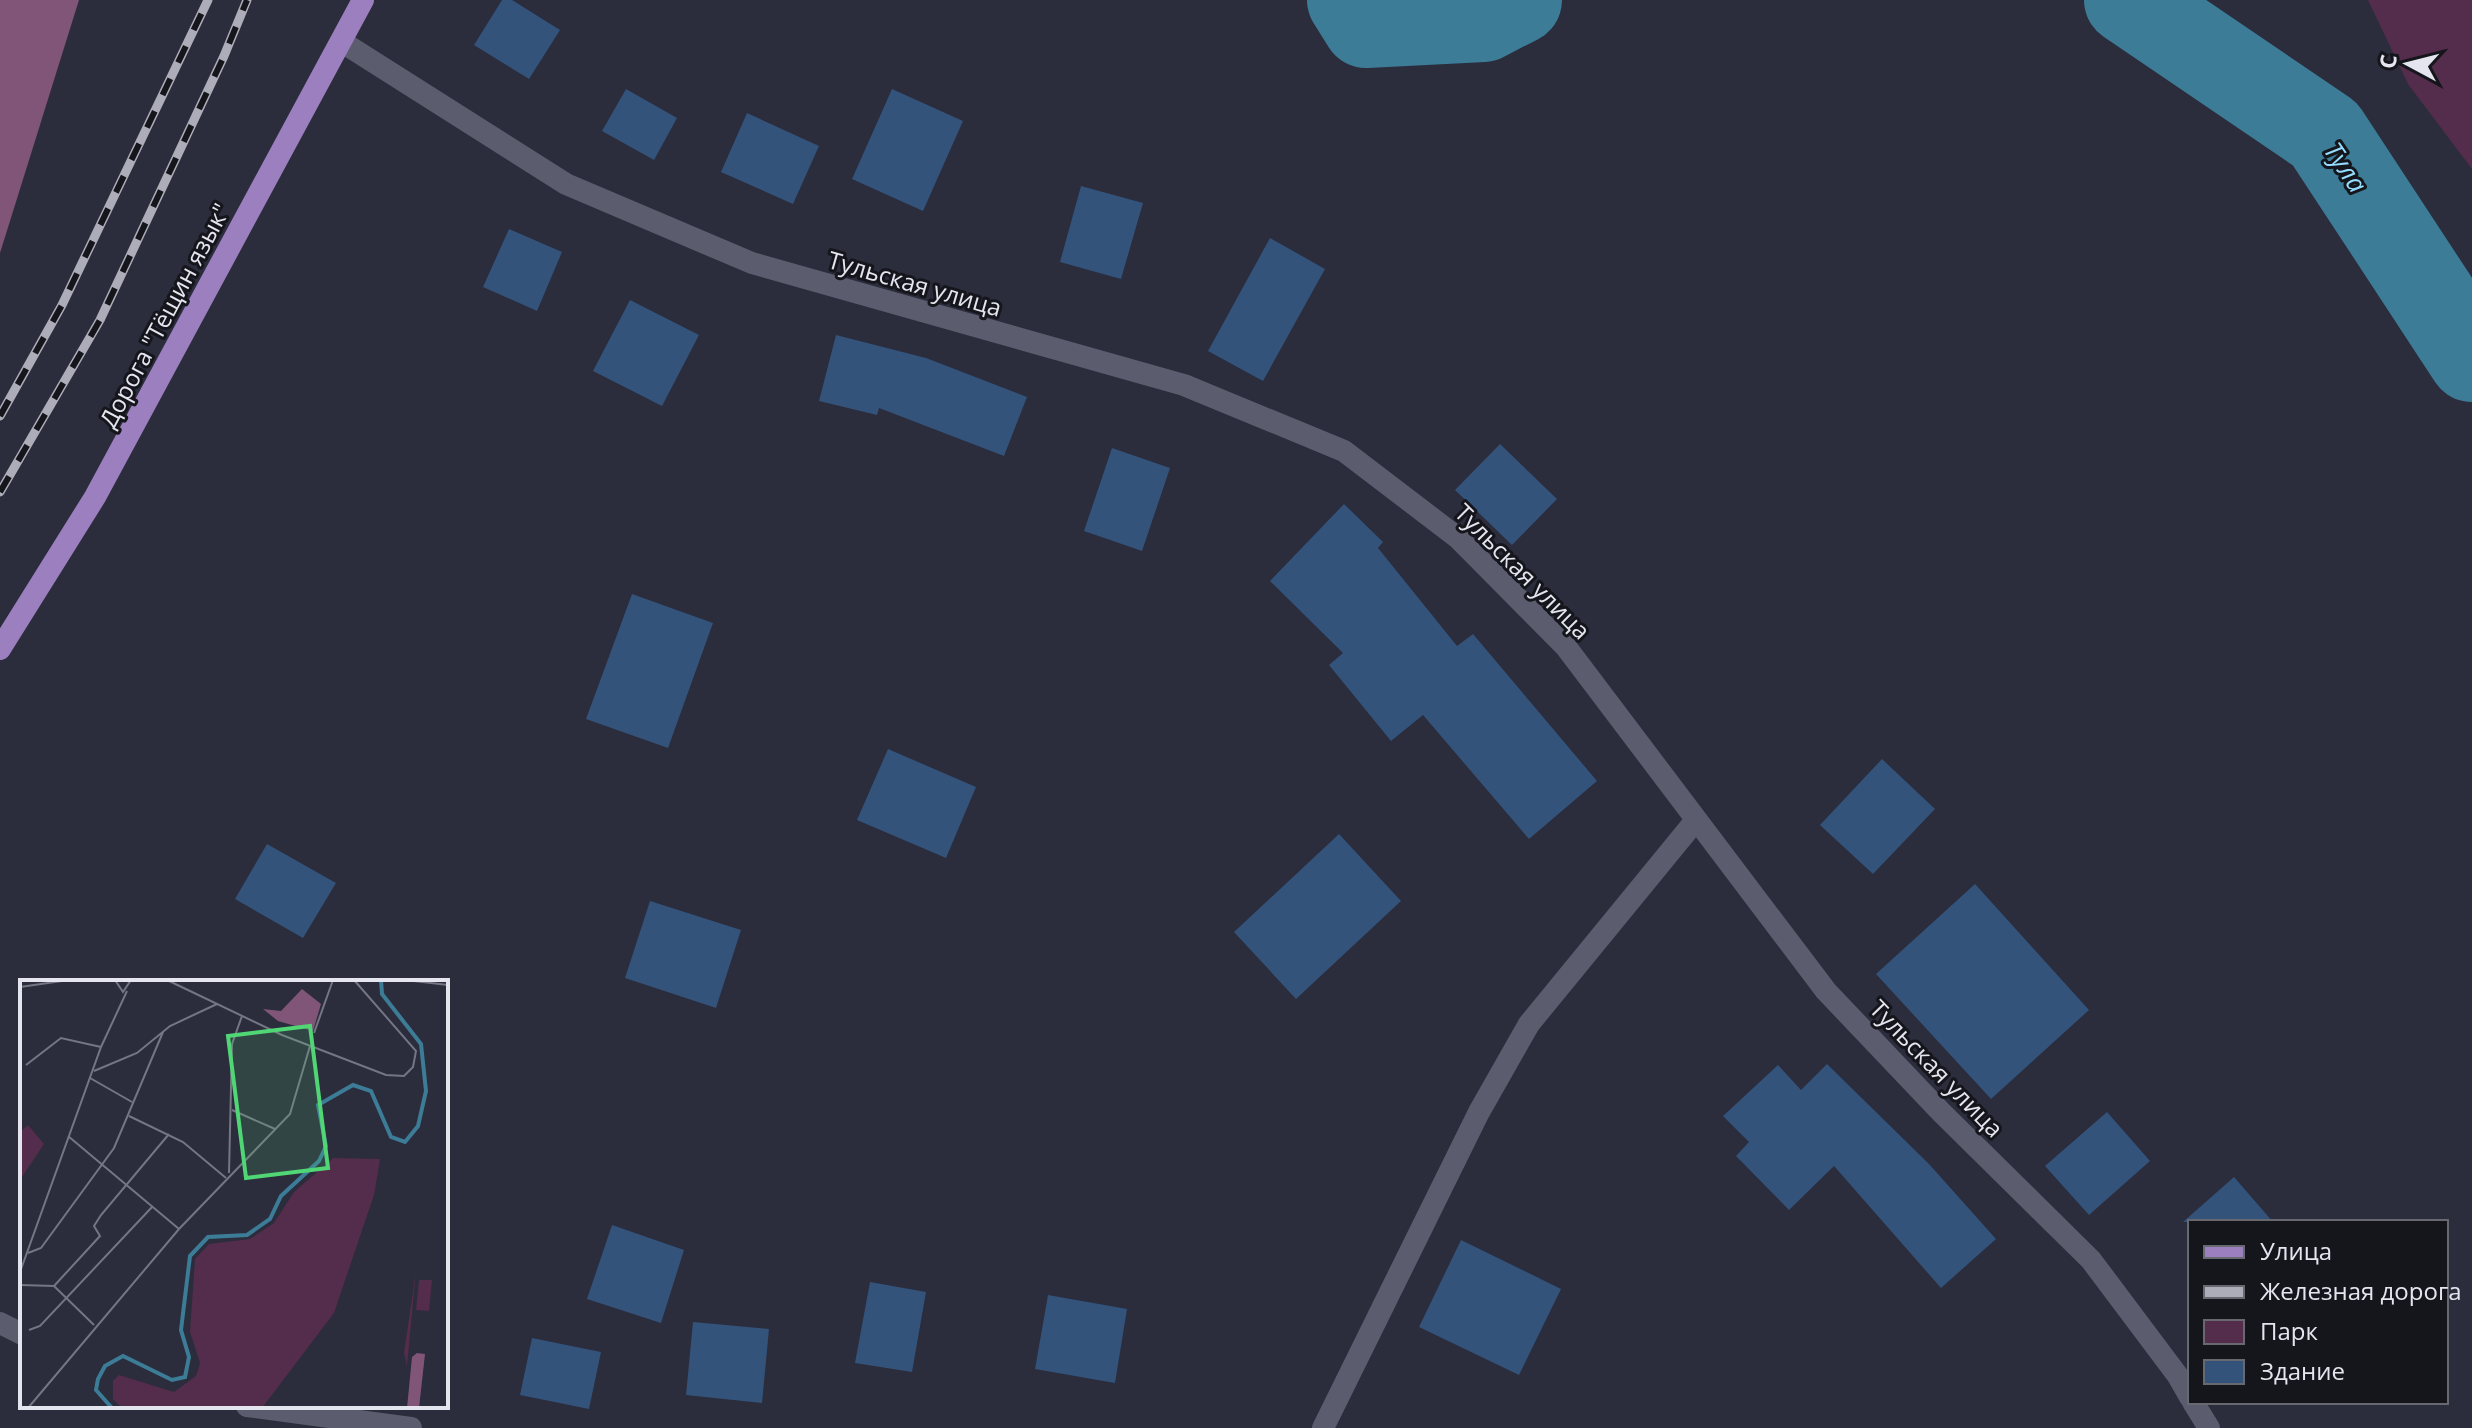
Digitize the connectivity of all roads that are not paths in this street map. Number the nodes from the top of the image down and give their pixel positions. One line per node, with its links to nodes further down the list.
1 (363, 0): 2 (main road, Дорога "Тёщин язык")
2 (342, 42): 3 (main road, Дорога "Тёщин язык"); 4 (street, Тульская улица)
3 (0, 649)
4 (1696, 820): 7 (street, Тульская улица); 11 (street)
5 (0, 1323): 6 (street)
6 (20, 1333)
7 (2188, 1394)
8 (2194, 1404): 12 (street)
9 (262, 1408): 10 (street)
10 (411, 1428)
11 (1323, 1428)
12 (2209, 1428)

